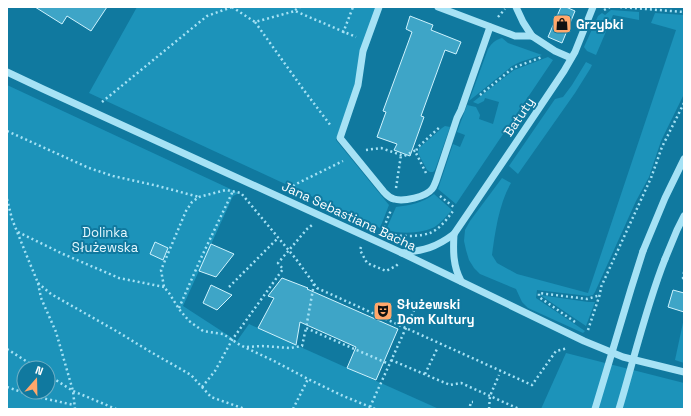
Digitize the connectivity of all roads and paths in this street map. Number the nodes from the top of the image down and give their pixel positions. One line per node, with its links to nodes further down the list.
1 (232, 7): 11 (path); 21 (path)
2 (300, 7): 9 (path)
3 (353, 7): 13 (path)
4 (379, 7): 15 (street)
5 (438, 7): 12 (street)
6 (516, 7): 14 (street)
7 (593, 7): 17 (street, Batuty)
8 (620, 7): 10 (path)
9 (295, 11): 11 (path); 13 (path)
10 (684, 12)
11 (254, 22): 24 (path)
12 (490, 27): 14 (street); 22 (street)
13 (344, 33): 15 (path)
14 (532, 36): 16 (street)
15 (366, 41): 24 (street)
16 (555, 51): 17 (street); 19 (path)
17 (571, 58): 44 (street, Batuty)
18 (7, 72): 49 (street, Jana Sebastiana Bacha)
19 (478, 96)
20 (684, 103): 58 (path)
21 (106, 107)
22 (457, 118): 27 (street); 27 (path)
23 (7, 131): 31 (path)
24 (340, 138): 34 (street)
25 (401, 155): 34 (path)
26 (684, 159): 93 (street, bridge)
27 (436, 181): 34 (street)
28 (282, 186): 29 (path)
29 (289, 189)
30 (233, 191): 31 (path); 46 (path); 60 (path)
31 (200, 197): 56 (path)
32 (441, 197): 37 (path)
33 (7, 199): 41 (path)
34 (395, 200)
35 (460, 203): 37 (path)
36 (392, 208): 42 (path)
37 (455, 208): 45 (path)
38 (684, 216): 94 (street, bridge)
39 (312, 224): 48 (path)
40 (375, 229): 42 (path)
41 (18, 232): 54 (path); 56 (path)
42 (382, 232): 43 (path)
43 (387, 234)
44 (454, 234): 49 (street, Batuty); 53 (street)
45 (391, 235)
46 (278, 238): 48 (path); 57 (path)
47 (361, 246): 50 (path)
48 (289, 251): 55 (path); 65 (path)
49 (402, 253): 53 (street, Jana Sebastiana Bacha)
50 (398, 263)
51 (684, 272): 52 (path)
52 (684, 280)
53 (461, 281): 73 (street, Jana Sebastiana Bacha)
54 (38, 284): 79 (path); 80 (path)
55 (314, 284): 62 (path); 63 (path)
56 (164, 287): 60 (path)
57 (229, 287)
58 (600, 294): 61 (path); 64 (path)
59 (415, 308): 63 (path)
60 (179, 309): 65 (path)
61 (578, 324)
62 (306, 328): 66 (path); 72 (path)
63 (406, 328): 67 (path); 71 (path)
64 (586, 334)
65 (232, 340): 66 (path); 79 (path)
66 (245, 347): 76 (path)
67 (568, 348)
68 (438, 349): 74 (path)
69 (7, 350): 70 (path)
70 (24, 360)
71 (391, 360): 72 (path); 74 (path)
72 (389, 364): 85 (path)
73 (684, 372)
74 (426, 374): 81 (path)
75 (499, 375): 81 (path)
76 (308, 379): 85 (path); 89 (path)
77 (56, 380): 80 (path)
78 (7, 387): 83 (path)
79 (202, 387): 88 (path)
80 (73, 391): 83 (path); 87 (path)
81 (490, 396): 91 (path); 92 (path)
82 (473, 402): 84 (path)
83 (74, 405): 86 (path)
84 (470, 406)
85 (370, 407): 90 (path)
86 (75, 409)
87 (116, 409)
88 (245, 409)
89 (293, 409)
90 (375, 409)
91 (490, 409)
92 (519, 409)
93 (595, 409)
94 (619, 409)

